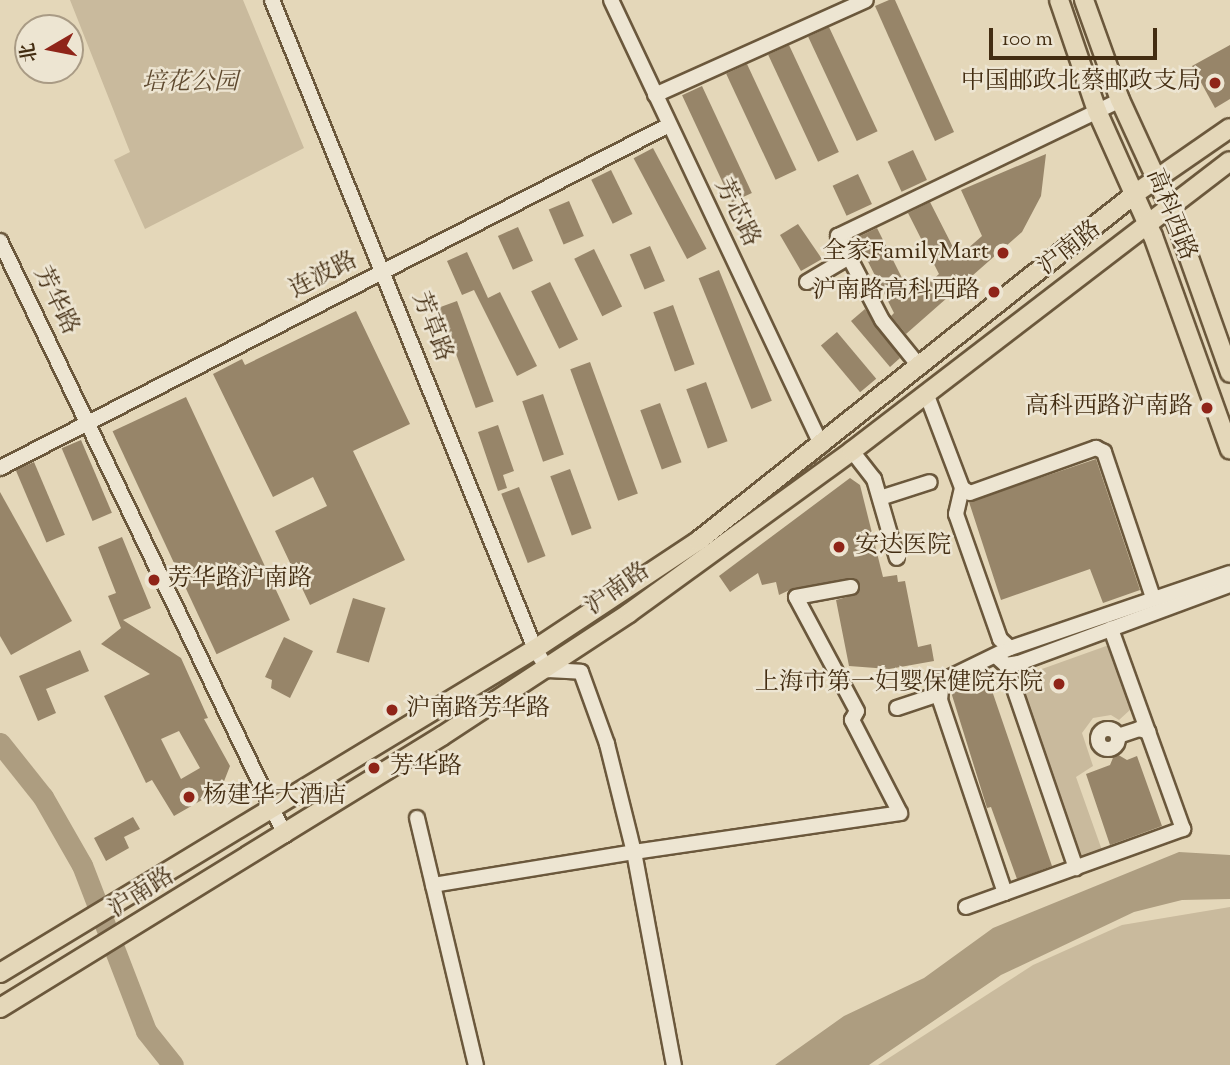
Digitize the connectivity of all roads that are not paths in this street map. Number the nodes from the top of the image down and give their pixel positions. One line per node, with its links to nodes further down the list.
1 (272, 0): 18 (street, 芳草路)
2 (611, 0): 6 (street, 芳芯路)
3 (866, 0): 6 (street)
4 (1059, 0): 8 (main road, 高科西路)
5 (1084, 0): 7 (main road, 高科西路)
6 (655, 95): 9 (street, 芳芯路)
7 (1120, 100): 8 (street); 12 (main road, 高科西路)
8 (1097, 111): 13 (main road, 高科西路); 17 (street)
9 (669, 125): 18 (street, 连波路); 24 (street, 芳芯路)
10 (1230, 128): 12 (main road, 沪南路)
11 (1230, 161): 14 (main road, 沪南路)
12 (1157, 178): 13 (main road, 沪南路); 14 (main road, 高科西路)
13 (1136, 193): 15 (main road, 高科西路); 20 (main road, 沪南路)
14 (1168, 205): 15 (main road, 沪南路); 21 (main road, 高科西路)
15 (1147, 220): 22 (main road, 沪南路); 26 (main road, 高科西路)
16 (0, 241): 23 (street, 芳华路)
17 (849, 257): 19 (street); 20 (street)
18 (384, 271): 23 (street, 连波路); 38 (street, 芳草路)
19 (807, 282)
20 (920, 367): 24 (main road, 沪南路)
21 (1230, 373)
22 (926, 393): 25 (main road, 沪南路); 29 (street)
23 (89, 422): 27 (street, 连波路); 45 (street, 芳华路)
24 (822, 446): 38 (main road, 沪南路)
25 (852, 450): 30 (street); 40 (main road, 沪南路)
26 (1230, 450)
27 (0, 468)
28 (930, 482): 30 (street)
29 (962, 488): 35 (street); 37 (street)
30 (880, 498): 31 (street)
31 (897, 558)
32 (1230, 573): 35 (street)
33 (1230, 586): 36 (street)
34 (851, 587): 48 (street)
35 (1153, 598): 37 (street)
36 (1111, 629): 39 (street); 43 (street)
37 (1010, 648): 39 (street)
38 (535, 649): 40 (street, 芳草路); 45 (main road, 沪南路)
39 (1001, 661): 41 (street); 49 (street)
40 (548, 670): 47 (main road, 沪南路); 48 (street)
41 (939, 694): 42 (street); 51 (street)
42 (897, 708)
43 (1144, 727): 44 (street); 49 (street)
44 (1118, 736)
45 (271, 812): 47 (street, 芳华路); 53 (main road, 沪南路)
46 (416, 818): 50 (street)
47 (285, 835): 54 (main road, 沪南路)
48 (634, 852): 50 (street); 56 (street)
49 (1076, 868): 51 (street)
50 (433, 885): 55 (street)
51 (1005, 893): 52 (street)
52 (966, 907)
53 (0, 973)
54 (0, 1008)
55 (476, 1065)
56 (674, 1065)

